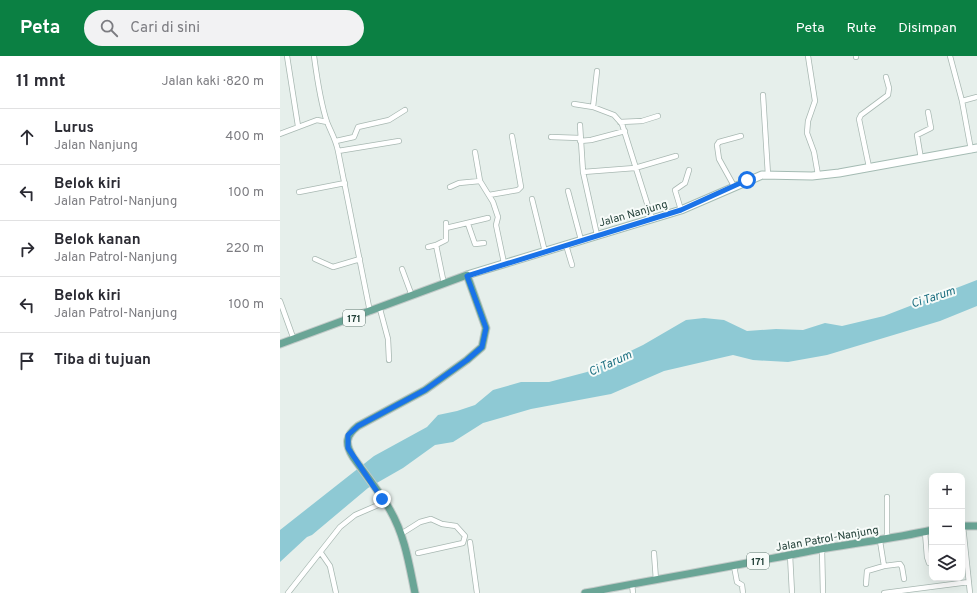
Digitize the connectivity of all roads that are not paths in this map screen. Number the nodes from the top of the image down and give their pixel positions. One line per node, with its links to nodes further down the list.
1 (287, 56): 18 (street)
2 (314, 56): 15 (street)
3 (808, 56): 37 (street)
4 (950, 56): 9 (street)
5 (597, 71): 11 (street)
6 (886, 77): 32 (street)
7 (763, 95): 36 (street)
8 (977, 97): 9 (street)
9 (962, 101): 27 (street)
10 (574, 104): 11 (street)
11 (593, 107): 16 (street)
12 (405, 110): 25 (street)
13 (928, 112): 31 (street)
14 (658, 116): 16 (street)
15 (328, 122): 18 (street); 25 (street)
16 (620, 122): 19 (street)
17 (580, 125): 24 (street)
18 (298, 126): 20 (street)
19 (625, 131): 24 (street); 33 (street)
20 (280, 134)
21 (512, 136): 44 (street)
22 (550, 136): 24 (street)
23 (741, 136): 40 (street)
24 (580, 140): 35 (street)
25 (336, 141): 28 (street)
26 (398, 141): 28 (street)
27 (974, 149): 31 (main road, Jalan Nanjung / 171)
28 (338, 151): 39 (street)
29 (475, 152): 38 (street)
30 (676, 156): 33 (street)
31 (921, 159): 32 (main road, Jalan Nanjung / 171)
32 (869, 167): 37 (main road, Jalan Nanjung / 171)
33 (635, 168): 35 (street); 48 (street)
34 (689, 170): 46 (street)
35 (583, 172): 50 (street)
36 (768, 175): 37 (main road, Jalan Nanjung / 171); 40 (main road, Jalan Nanjung / 171)
37 (818, 175)
38 (480, 181): 41 (street); 44 (street)
39 (345, 183): 43 (street); 57 (street)
40 (734, 186): 46 (main road, Jalan Nanjung / 171)
41 (450, 187)
42 (568, 191): 51 (street)
43 (299, 192)
44 (489, 195): 59 (street)
45 (532, 199): 56 (street)
46 (681, 210): 48 (main road, Jalan Nanjung / 171)
47 (488, 218): 49 (street)
48 (652, 219): 50 (main road, Jalan Nanjung / 171)
49 (468, 224): 52 (street); 53 (street)
50 (597, 235): 51 (main road, Jalan Nanjung / 171)
51 (580, 240): 54 (main road, Jalan Nanjung / 171)
52 (484, 242)
53 (436, 245): 55 (street); 63 (street)
54 (566, 245): 56 (main road, Jalan Nanjung / 171); 60 (street)
55 (428, 247)
56 (546, 252): 59 (main road, Jalan Nanjung / 171)
57 (360, 259): 58 (street); 67 (street)
58 (314, 260)
59 (504, 263): 62 (main road, Jalan Nanjung / 171)
60 (572, 265)
61 (402, 269): 64 (street)
62 (467, 276): 63 (main road, Jalan Nanjung / 171); 72 (main road)
63 (444, 284): 64 (main road, Jalan Nanjung / 171)
64 (412, 296): 66 (main road, Jalan Nanjung / 171)
65 (280, 301): 68 (street)
66 (380, 309): 67 (main road, Jalan Nanjung / 171); 70 (street)
67 (370, 312): 68 (main road, Jalan Nanjung / 171)
68 (294, 340): 69 (main road, Jalan Nanjung / 171)
69 (280, 344)
70 (388, 360)
71 (887, 497): 77 (street)
72 (384, 501): 76 (main road); 82 (street)
73 (965, 526): 74 (main road)
74 (977, 526)
75 (928, 531): 77 (main road, Jalan Patrol-Nanjung / 171); 85 (street)
76 (401, 534): 81 (street); 96 (main road)
77 (883, 540): 80 (main road, Jalan Patrol-Nanjung / 171); 87 (street)
78 (470, 542): 97 (street)
79 (965, 545): 90 (street)
80 (822, 549): 84 (main road, Jalan Patrol-Nanjung / 171); 102 (street)
81 (418, 552)
82 (321, 553): 94 (street); 95 (street)
83 (654, 554): 89 (street)
84 (790, 555): 86 (main road, Jalan Patrol-Nanjung / 171); 101 (street)
85 (929, 563)
86 (734, 566): 89 (main road, Jalan Patrol-Nanjung / 171); 100 (street)
87 (884, 566): 88 (street); 92 (street)
88 (904, 579)
89 (656, 580): 91 (main road, Jalan Patrol-Nanjung / 171)
90 (969, 582): 103 (street); 104 (street)
91 (632, 584): 93 (main road, Jalan Patrol-Nanjung / 171); 99 (street)
92 (866, 584)
93 (594, 592): 98 (main road, Jalan Patrol-Nanjung / 171)
94 (288, 593)
95 (336, 593)
96 (415, 593)
97 (477, 593)
98 (585, 593)
99 (633, 593)
100 (742, 593)
101 (792, 593)
102 (823, 593)
103 (884, 593)
104 (970, 593)

